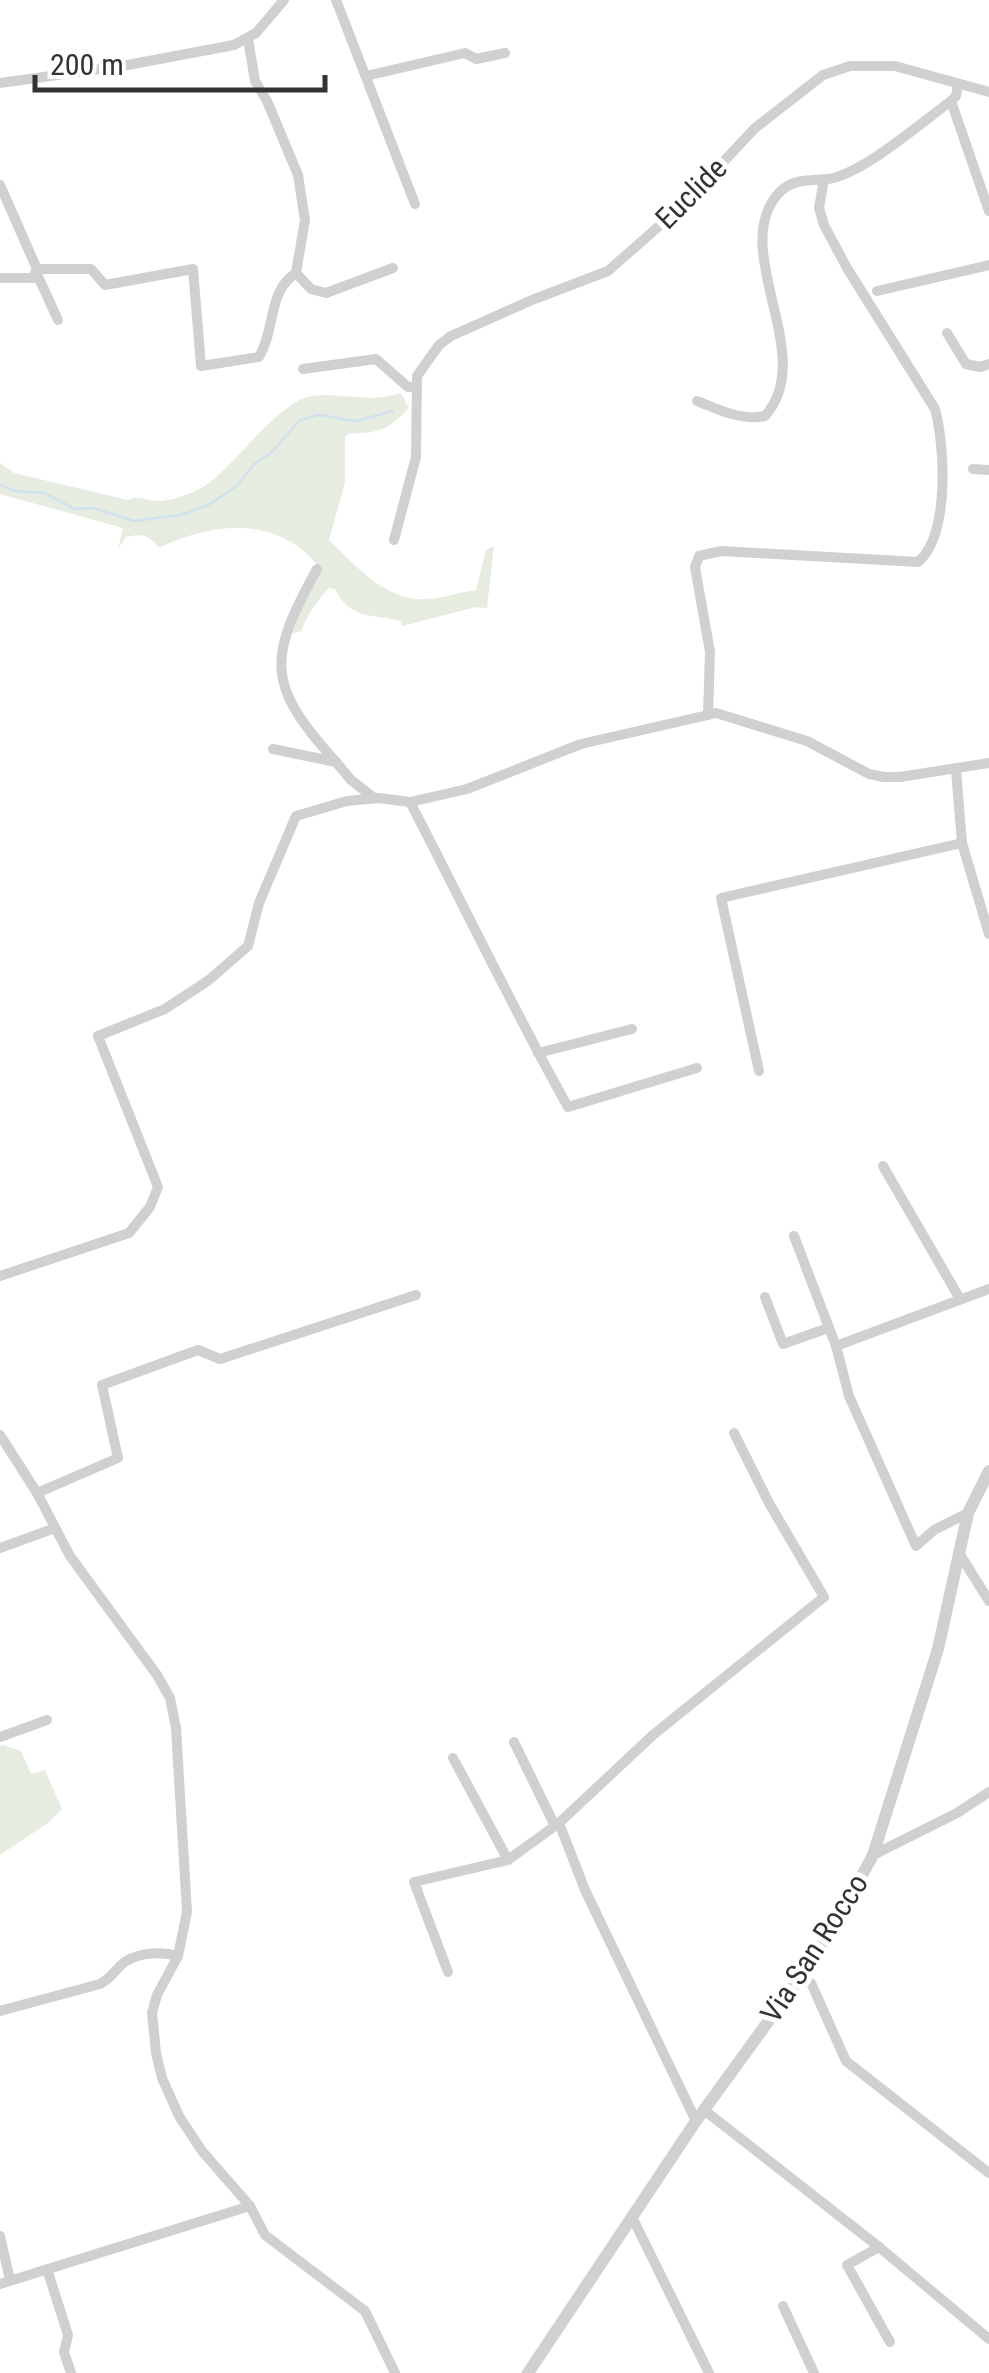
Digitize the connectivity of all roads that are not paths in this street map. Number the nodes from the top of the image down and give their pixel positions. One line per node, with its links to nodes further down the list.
1 (284, 0): 3 (street)
2 (336, 0): 5 (street)
3 (248, 40): 6 (street); 17 (street)
4 (505, 53): 5 (street)
5 (366, 76): 12 (street)
6 (0, 83)
7 (958, 86): 8 (street, Euclide); 9 (street); 24 (street, Euclide)
8 (989, 92)
9 (951, 101): 10 (street); 13 (street)
10 (824, 179): 25 (street); 30 (street)
11 (0, 184): 16 (street)
12 (414, 204)
13 (989, 211)
14 (989, 264): 19 (street)
15 (393, 268): 17 (street)
16 (37, 272): 17 (street); 18 (street); 20 (street)
17 (296, 273)
18 (0, 278)
19 (877, 291)
20 (58, 320)
21 (948, 333): 22 (street)
22 (989, 364)
23 (304, 369): 24 (street)
24 (416, 387): 28 (street)
25 (698, 402)
26 (973, 469): 27 (street)
27 (989, 470)
28 (394, 540)
29 (317, 569): 32 (street)
30 (708, 715): 34 (street); 36 (street)
31 (273, 749): 32 (street)
32 (336, 762): 35 (street)
33 (989, 764): 34 (street)
34 (956, 770): 37 (street)
35 (374, 798): 36 (street); 45 (street)
36 (410, 802): 40 (street)
37 (962, 844): 38 (street); 42 (street)
38 (989, 934)
39 (632, 1029): 40 (street)
40 (538, 1054): 41 (street)
41 (697, 1068)
42 (759, 1072)
43 (883, 1166): 49 (street)
44 (794, 1236): 50 (street)
45 (0, 1276)
46 (989, 1289): 49 (street)
47 (416, 1295): 55 (street)
48 (766, 1297): 50 (street)
49 (960, 1299): 51 (street)
50 (828, 1328): 51 (street)
51 (836, 1346): 56 (street)
52 (734, 1433): 66 (street)
53 (0, 1435): 55 (street)
54 (989, 1471): 56 (street, Via San Rocco)
55 (37, 1492): 57 (street)
56 (968, 1513): 59 (street, Via San Rocco)
57 (55, 1528): 58 (street); 69 (street)
58 (0, 1548)
59 (959, 1552): 60 (street); 67 (street, Via San Rocco)
60 (989, 1600)
61 (47, 1720): 62 (street)
62 (0, 1737)
63 (514, 1742): 66 (street)
64 (453, 1758): 68 (street)
65 (989, 1792): 67 (street)
66 (557, 1825): 68 (street); 73 (street)
67 (873, 1855): 71 (street, Via San Rocco)
68 (508, 1860): 70 (street)
69 (178, 1956): 72 (street); 75 (street)
70 (448, 1972)
71 (800, 1979): 73 (street, Via San Rocco); 74 (street)
72 (0, 2012)
73 (700, 2116): 76 (street, Via San Rocco); 78 (street)
74 (989, 2173)
75 (250, 2206): 79 (street); 85 (street)
76 (632, 2217): 86 (street, Via San Rocco); 87 (street)
77 (0, 2236): 80 (street)
78 (879, 2247): 82 (street); 83 (street)
79 (47, 2269): 80 (street); 84 (street)
80 (5, 2282)
81 (783, 2306): 88 (street)
82 (989, 2339)
83 (890, 2342)
84 (70, 2373)
85 (395, 2373)
86 (528, 2373)
87 (709, 2373)
88 (814, 2373)

